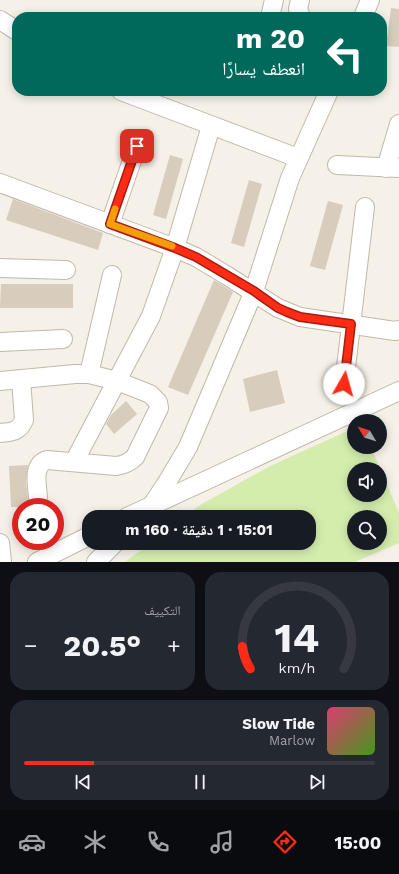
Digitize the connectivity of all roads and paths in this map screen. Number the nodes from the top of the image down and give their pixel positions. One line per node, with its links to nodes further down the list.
1 (274, 0): 4 (lane)
2 (300, 0): 5 (lane)
3 (370, 0): 6 (lane)
4 (271, 12)
5 (299, 12)
6 (366, 12)
7 (0, 20): 8 (lane)
8 (12, 28)
9 (134, 96): 12 (lane)
10 (328, 96): 14 (lane)
11 (399, 124): 16 (lane)
12 (211, 126): 14 (lane); 20 (lane)
13 (137, 146): 19 (lane)
14 (298, 158): 24 (lane)
15 (337, 165): 16 (lane)
16 (393, 168)
17 (0, 183): 19 (lane)
18 (365, 207): 25 (lane)
19 (110, 224): 20 (lane)
20 (175, 248): 24 (lane); 32 (lane)
21 (0, 268): 22 (lane)
22 (66, 270)
23 (112, 275): 29 (lane)
24 (254, 291): 25 (lane); 38 (lane)
25 (351, 324): 26 (lane); 33 (lane)
26 (399, 330)
27 (63, 340): 28 (lane)
28 (0, 342)
29 (89, 374): 30 (lane); 32 (lane)
30 (21, 379): 31 (lane); 35 (lane)
31 (0, 381)
32 (117, 381): 36 (lane); 36 (lane)
33 (344, 384)
34 (399, 391): 39 (lane)
35 (0, 433)
36 (74, 462): 37 (lane)
37 (38, 497)
38 (147, 510)
39 (148, 510)
40 (82, 540): 44 (lane)
41 (0, 543): 43 (lane)
42 (109, 550): 45 (lane)
43 (2, 562)
44 (37, 562)
45 (96, 562)

